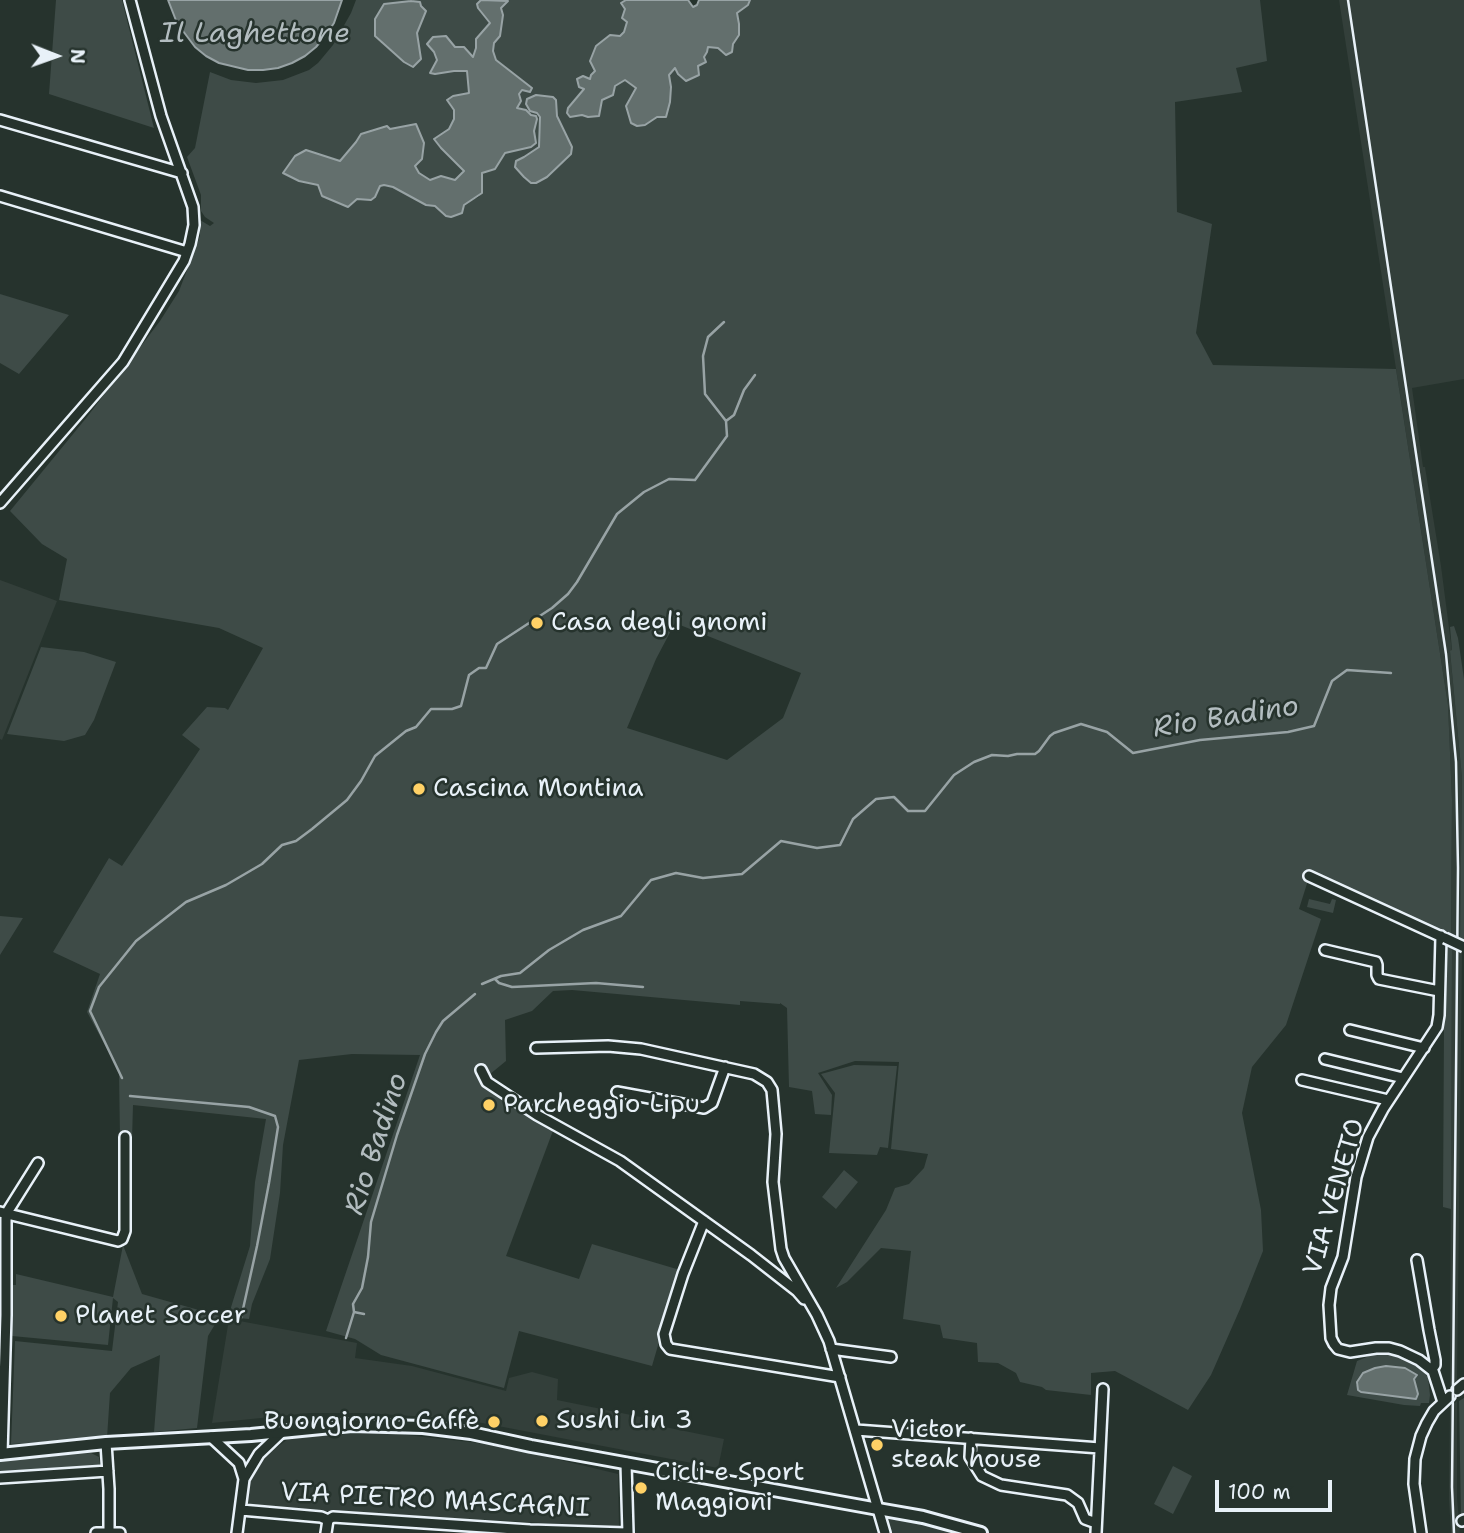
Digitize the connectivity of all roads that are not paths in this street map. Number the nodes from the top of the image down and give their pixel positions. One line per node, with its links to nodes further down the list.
1 (130, 0): 3 (street)
2 (0, 120): 3 (street)
3 (182, 173): 5 (street)
4 (0, 196): 5 (street)
5 (187, 252): 6 (street)
6 (0, 503)
7 (1309, 876): 8 (street)
8 (1443, 937): 9 (street, bridge); 11 (street, VIA VENETO)
9 (1464, 947)
10 (1325, 950): 11 (street)
11 (1439, 991): 14 (street, VIA VENETO)
12 (1349, 1030): 14 (street)
13 (536, 1048): 16 (street)
14 (1423, 1048): 18 (street, VIA VENETO)
15 (1325, 1059): 18 (street)
16 (725, 1067): 20 (street); 27 (street)
17 (481, 1070): 25 (street)
18 (1403, 1078): 21 (street, VIA VENETO)
19 (1302, 1080): 21 (street)
20 (617, 1092)
21 (1388, 1100): 31 (street, VIA VENETO)
22 (125, 1137): 24 (street)
23 (38, 1163): 24 (street)
24 (3, 1213): 28 (street)
25 (704, 1221): 27 (street); 33 (street)
26 (1417, 1261): 31 (street)
27 (812, 1308): 29 (street)
28 (3, 1315): 32 (street)
29 (831, 1349): 30 (street); 33 (street)
30 (891, 1357)
31 (1432, 1369): 35 (street)
32 (2, 1374): 44 (street)
33 (840, 1377): 36 (street)
34 (1103, 1390): 43 (street)
35 (1454, 1393): 65 (street)
36 (856, 1430): 41 (street); 51 (street)
37 (282, 1432): 39 (main road); 46 (street); 47 (main road)
38 (236, 1435): 39 (main road); 40 (main road); 45 (street)
39 (251, 1435): 46 (street)
40 (211, 1437): 42 (main road); 45 (street)
41 (971, 1438): 43 (street); 55 (street)
42 (106, 1443): 44 (main road); 48 (street)
43 (1100, 1448): 55 (street)
44 (1, 1454)
45 (230, 1454): 50 (street)
46 (260, 1454): 50 (street)
47 (626, 1463): 51 (main road); 62 (street)
48 (108, 1471): 49 (street); 58 (street)
49 (0, 1478)
50 (244, 1479): 52 (street)
51 (878, 1509): 63 (street); 64 (main road)
52 (240, 1510): 53 (street, VIA PIETRO MASCAGNI); 60 (street)
53 (328, 1520): 54 (street, VIA PIETRO MASCAGNI); 61 (street)
54 (436, 1528): 56 (street, VIA PIETRO MASCAGNI)
55 (1096, 1528)
56 (530, 1532): 62 (street, VIA PIETRO MASCAGNI)
57 (96, 1533): 58 (street)
58 (109, 1533): 59 (street)
59 (121, 1533)
60 (237, 1533)
61 (326, 1533)
62 (627, 1533)
63 (885, 1533)
64 (981, 1533)
65 (1421, 1533)

